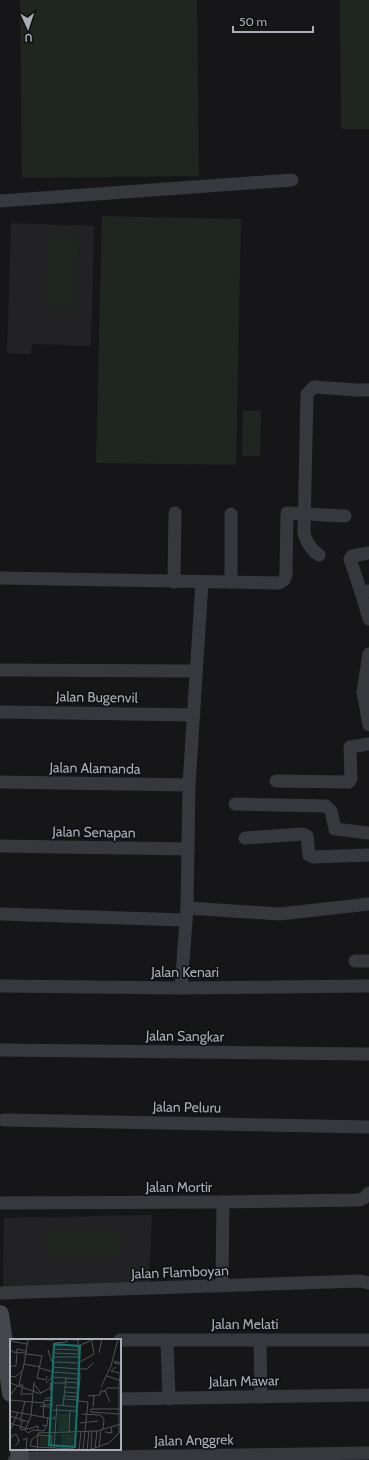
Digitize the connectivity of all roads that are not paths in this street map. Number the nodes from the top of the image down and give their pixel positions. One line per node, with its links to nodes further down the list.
1 (292, 180): 2 (street)
2 (0, 201)
3 (369, 390): 6 (street)
4 (175, 514): 11 (street)
5 (231, 514): 13 (street)
6 (304, 514): 7 (street); 9 (street); 13 (street)
7 (345, 516)
8 (369, 553): 14 (street)
9 (319, 555)
10 (0, 578): 11 (street)
11 (174, 582): 12 (street)
12 (202, 582): 13 (street); 18 (street)
13 (231, 582)
14 (365, 592): 15 (street)
15 (369, 619)
16 (369, 654): 19 (street)
17 (0, 670): 18 (street)
18 (196, 671): 21 (street)
19 (366, 691): 22 (street)
20 (0, 712): 21 (street, Jalan Bugenvil)
21 (194, 715): 26 (street)
22 (369, 725)
23 (369, 744): 24 (street)
24 (276, 781)
25 (0, 782): 26 (street, Jalan Alamanda)
26 (189, 785): 31 (street)
27 (235, 804): 28 (street)
28 (369, 833)
29 (245, 838): 32 (street)
30 (0, 846): 31 (street, Jalan Senapan)
31 (188, 849): 35 (street)
32 (369, 855)
33 (369, 904): 35 (street)
34 (0, 914): 35 (street)
35 (186, 914): 40 (street)
36 (355, 961): 37 (street)
37 (369, 961)
38 (0, 986): 40 (street, Jalan Kenari)
39 (369, 986): 40 (street, Jalan Kenari)
40 (181, 988)
41 (0, 1050): 42 (street, Jalan Sangkar)
42 (369, 1054)
43 (4, 1120): 44 (street, Jalan Peluru)
44 (369, 1126)
45 (364, 1196): 46 (street, Jalan Mortir)
46 (223, 1202): 47 (street, Jalan Mortir); 49 (street)
47 (0, 1203)
48 (365, 1282): 49 (street, Jalan Flamboyan)
49 (222, 1286): 50 (street, Jalan Flamboyan)
50 (0, 1293)
51 (0, 1314): 52 (street)
52 (7, 1340): 57 (street)
53 (121, 1340): 54 (street, Jalan Melati)
54 (167, 1340): 55 (street, Jalan Melati); 61 (street)
55 (260, 1340): 56 (street, Jalan Melati); 60 (street)
56 (369, 1340)
57 (3, 1364): 58 (street)
58 (10, 1389)
59 (369, 1395): 60 (street, Jalan Mawar)
60 (261, 1397): 61 (street, Jalan Mawar)
61 (169, 1398): 62 (street, Jalan Mawar)
62 (121, 1399)
63 (369, 1453): 64 (street, Jalan Anggrek)
64 (18, 1457)

